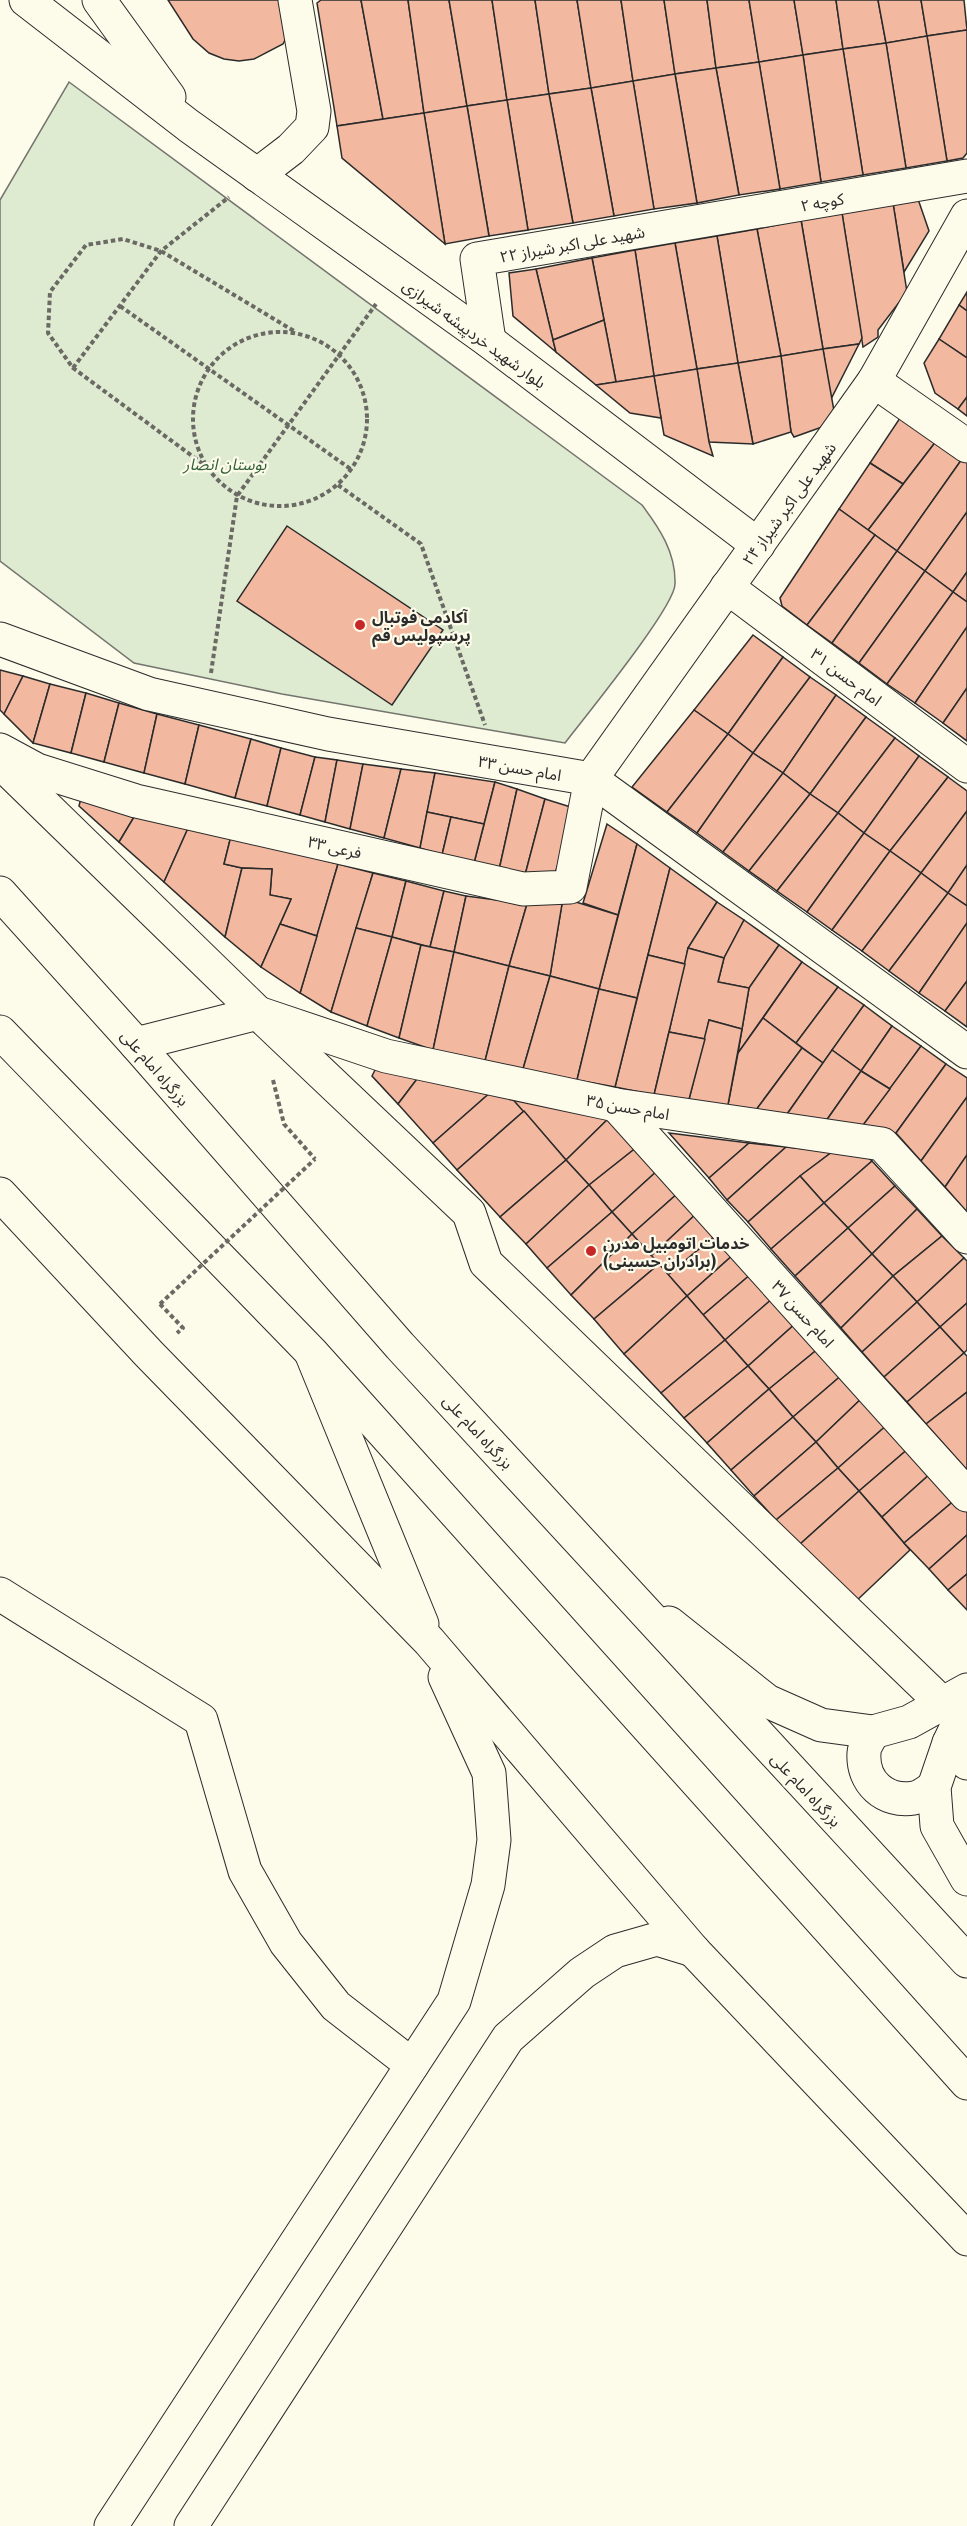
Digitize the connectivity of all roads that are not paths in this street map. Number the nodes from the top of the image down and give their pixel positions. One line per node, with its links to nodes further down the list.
1 (26, 0): 4 (main road, بلوار شهید خردپیشه شیرازی)
2 (99, 0): 4 (main road, بلوار شهید خردپیشه شیرازی)
3 (295, 0): 5 (main road)
4 (189, 126): 5 (main road, بلوار شهید خردپیشه شیرازی)
5 (257, 175): 9 (main road, بلوار شهید خردپیشه شیرازی)
6 (967, 176): 8 (main road, کوچه ۲)
7 (967, 216): 10 (main road, شهید علی اکبر شیراز ۲۴)
8 (677, 225): 9 (main road, شهید علی اکبر شیراز ۲۲)
9 (489, 341): 12 (main road, بلوار شهید خردپیشه شیرازی)
10 (874, 381): 11 (main road); 12 (main road, شهید علی اکبر شیراز ۲۴)
11 (967, 446)
12 (758, 544): 13 (main road, شهید علی اکبر شیراز ۲۴)
13 (727, 587): 17 (main road, امام حسن ۳۱); 18 (main road, شهید علی اکبر شیراز ۲۴)
14 (0, 639): 18 (main road, امام حسن ۳۳)
15 (0, 750): 18 (main road, فرعی ۳۳)
16 (0, 762): 20 (main road)
17 (967, 766)
18 (591, 779): 23 (main road, امام حسن ۳۳)
19 (0, 893): 22 (main road, بزرگراه امام علی)
20 (258, 1013): 22 (main road); 24 (main road, امام حسن ۳۵); 32 (main road)
21 (0, 1032): 27 (main road)
22 (136, 1044): 29 (main road, بزرگراه امام علی)
23 (967, 1052)
24 (616, 1105): 26 (main road, امام حسن ۳۵); 28 (main road, امام حسن ۳۷)
25 (0, 1194): 31 (main road)
26 (967, 1237)
27 (312, 1353): 31 (main road); 40 (main road)
28 (967, 1495)
29 (620, 1585): 33 (main road); 38 (main road, بزرگراه امام علی)
30 (0, 1594): 39 (main road)
31 (429, 1641): 37 (main road); 39 (main road)
32 (959, 1700): 33 (main road); 34 (main road)
33 (873, 1732): 35 (main road)
34 (958, 1753): 35 (main road)
35 (934, 1787): 36 (main road)
36 (967, 1879)
37 (693, 1950): 41 (main road); 43 (main road)
38 (967, 1960)
39 (412, 2065): 42 (main road)
40 (967, 2083)
41 (967, 2239)
42 (111, 2526)
43 (191, 2526)

